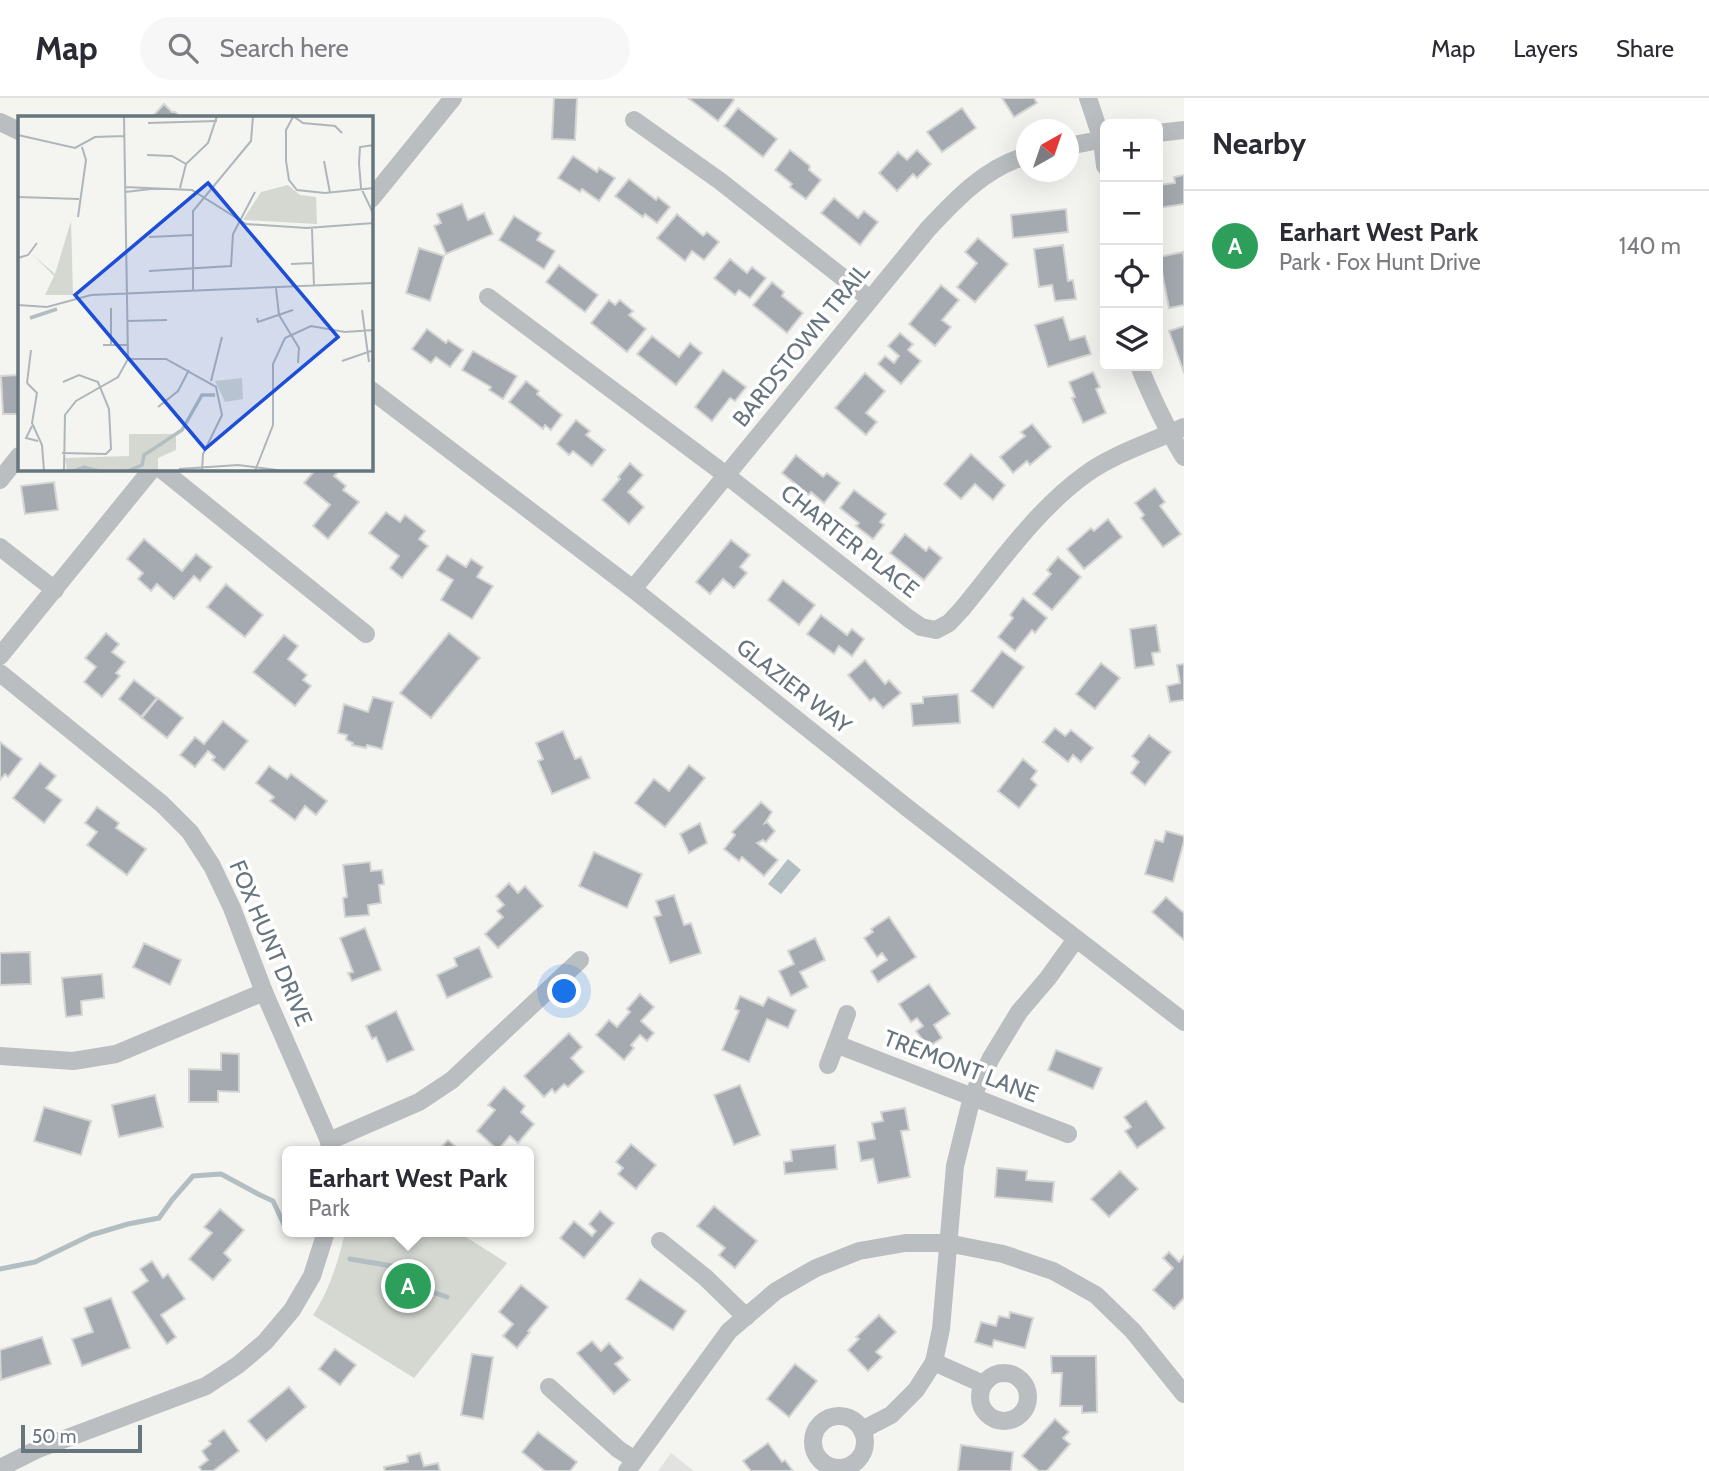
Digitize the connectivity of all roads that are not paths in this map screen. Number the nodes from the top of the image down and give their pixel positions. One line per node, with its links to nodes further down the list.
1 (453, 98): 12 (street)
2 (1088, 98): 5 (street)
3 (634, 120): 14 (street)
4 (0, 122): 7 (street)
5 (1100, 130)
6 (1184, 130): 8 (street)
7 (18, 131)
8 (1163, 132)
9 (1100, 141): 10 (street)
10 (1079, 144)
11 (1016, 159): 14 (street, BARDSTOWN TRAIL)
12 (373, 197)
13 (488, 297): 22 (street, CHARTER PLACE)
14 (870, 299): 22 (street, BARDSTOWN TRAIL)
15 (1141, 371): 17 (street)
16 (373, 392): 25 (street, GLAZIER WAY)
17 (1177, 430): 19 (street); 22 (street, CHARTER PLACE)
18 (18, 457): 23 (street)
19 (1184, 457)
20 (150, 471): 26 (street)
21 (163, 471): 27 (street)
22 (726, 475): 25 (street, BARDSTOWN TRAIL)
23 (0, 480)
24 (0, 547): 26 (street)
25 (633, 589): 30 (street, GLAZIER WAY)
26 (55, 590): 28 (street)
27 (366, 634)
28 (0, 656)
29 (0, 673): 32 (street, FOX HUNT DRIVE)
30 (1076, 939): 34 (street, GLAZIER WAY); 38 (street)
31 (580, 960): 40 (street)
32 (264, 992): 36 (street); 40 (street, FOX HUNT DRIVE)
33 (847, 1014): 35 (street)
34 (1184, 1022)
35 (836, 1044): 37 (street); 38 (street, TREMONT LANE)
36 (0, 1056)
37 (828, 1065)
38 (972, 1097): 39 (street, TREMONT LANE); 43 (street)
39 (1068, 1134)
40 (329, 1146)
41 (324, 1237): 51 (street)
42 (660, 1241): 44 (street)
43 (947, 1243): 44 (street); 45 (street); 46 (street)
44 (746, 1317): 50 (street)
45 (934, 1362): 47 (street); 49 (street)
46 (1181, 1383)
47 (983, 1384)
48 (549, 1387): 50 (street)
49 (862, 1430)
50 (631, 1466)
51 (0, 1468)

